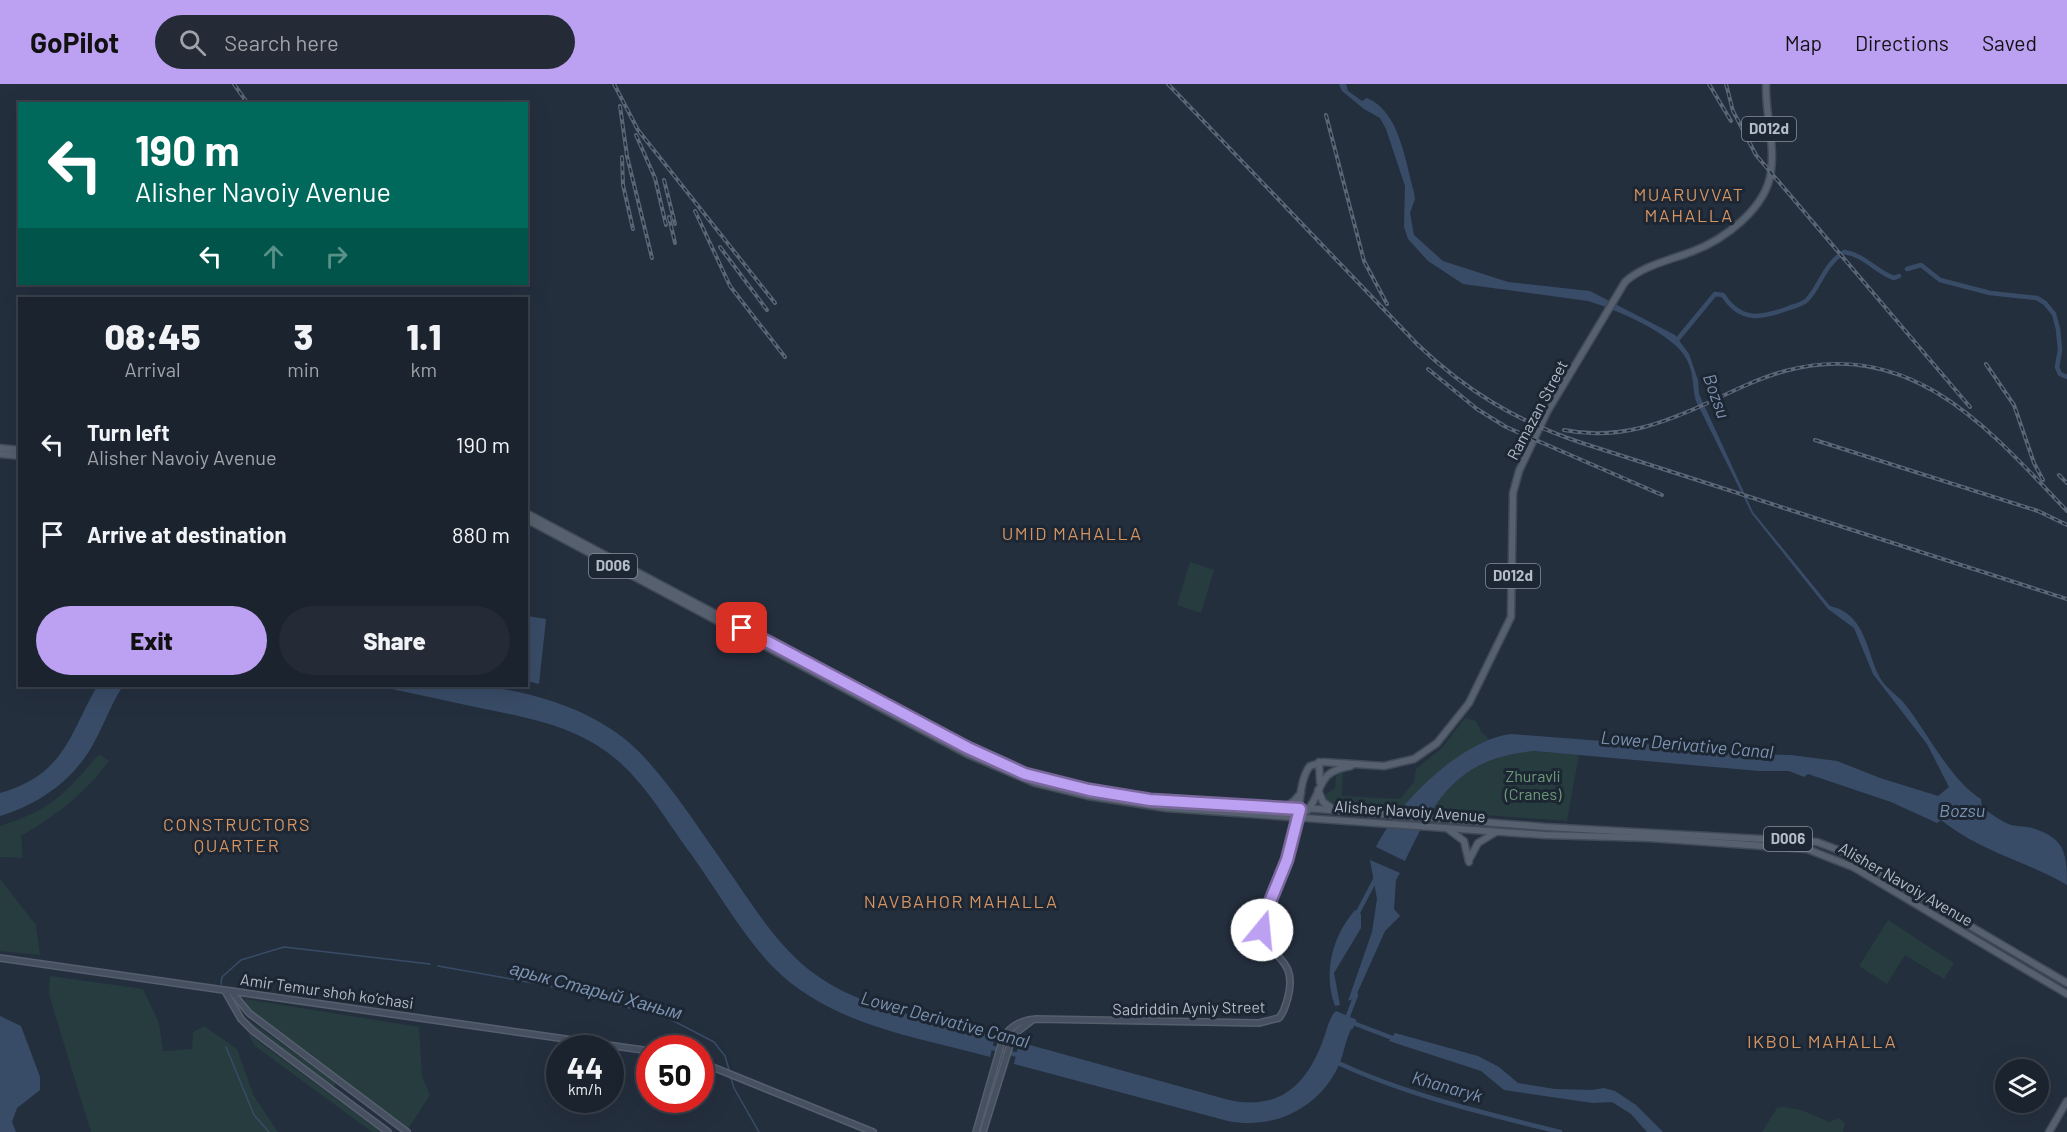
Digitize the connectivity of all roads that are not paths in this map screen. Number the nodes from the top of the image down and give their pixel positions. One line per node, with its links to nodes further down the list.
1 (1766, 84): 9 (main road, Ramazan Street / D012d)
2 (0, 448): 3 (main road)
3 (18, 450)
4 (0, 454): 5 (main road)
5 (18, 456)
6 (528, 514): 16 (main road, Alisher Navoiy Avenue / D006)
7 (528, 520): 16 (main road, Alisher Navoiy Avenue / D006)
8 (1319, 762): 9 (main road, Ramazan Street / D012d); 10 (main road); 11 (main road)
9 (1360, 765): 10 (main road, D012d)
10 (1318, 789): 11 (main road); 13 (main road); 15 (main road)
11 (1301, 792): 12 (main road); 16 (main road)
12 (1300, 809): 13 (main road, Alisher Navoiy Avenue / D006); 16 (main road, Alisher Navoiy Avenue / D006); 17 (main road)
13 (1309, 809): 14 (main road, Alisher Navoiy Avenue / D006); 17 (main road)
14 (1318, 809): 15 (main road, Alisher Navoiy Avenue / D006); 18 (main road)
15 (1336, 810): 19 (main road, Alisher Navoiy Avenue / D006)
16 (1279, 812): 17 (main road, Alisher Navoiy Avenue / D006); 23 (main road)
17 (1300, 816): 18 (main road, Alisher Navoiy Avenue / D006); 23 (main road)
18 (1317, 818): 20 (main road, Alisher Navoiy Avenue / D006); 23 (main road)
19 (1472, 820): 21 (main road); 25 (main road, Alisher Navoiy Avenue / D006)
20 (1438, 826): 21 (main road, Alisher Navoiy Avenue / D006); 22 (main road)
21 (1471, 829): 22 (main road, Alisher Navoiy Avenue / D006)
22 (1499, 831): 27 (main road, Alisher Navoiy Avenue / D006)
23 (1295, 834): 28 (main road, Sadriddin Ayniy Street)
24 (0, 958): 26 (main road, Amir Temur shoh ko‘chasi)
25 (2067, 983)
26 (228, 991): 29 (main road, Amir Temur shoh ko‘chasi); 31 (main road); 32 (main road)
27 (2067, 994)
28 (1042, 1020): 37 (main road, Sadriddin Ayniy Street); 38 (main road, Sadriddin Ayniy Street)
29 (636, 1049)
30 (714, 1068): 36 (main road)
31 (341, 1082): 32 (main road); 35 (main road)
32 (334, 1092): 34 (main road)
33 (2067, 1101): 39 (main road)
34 (388, 1132)
35 (407, 1132)
36 (873, 1132)
37 (976, 1132)
38 (983, 1132)
39 (2049, 1132)

